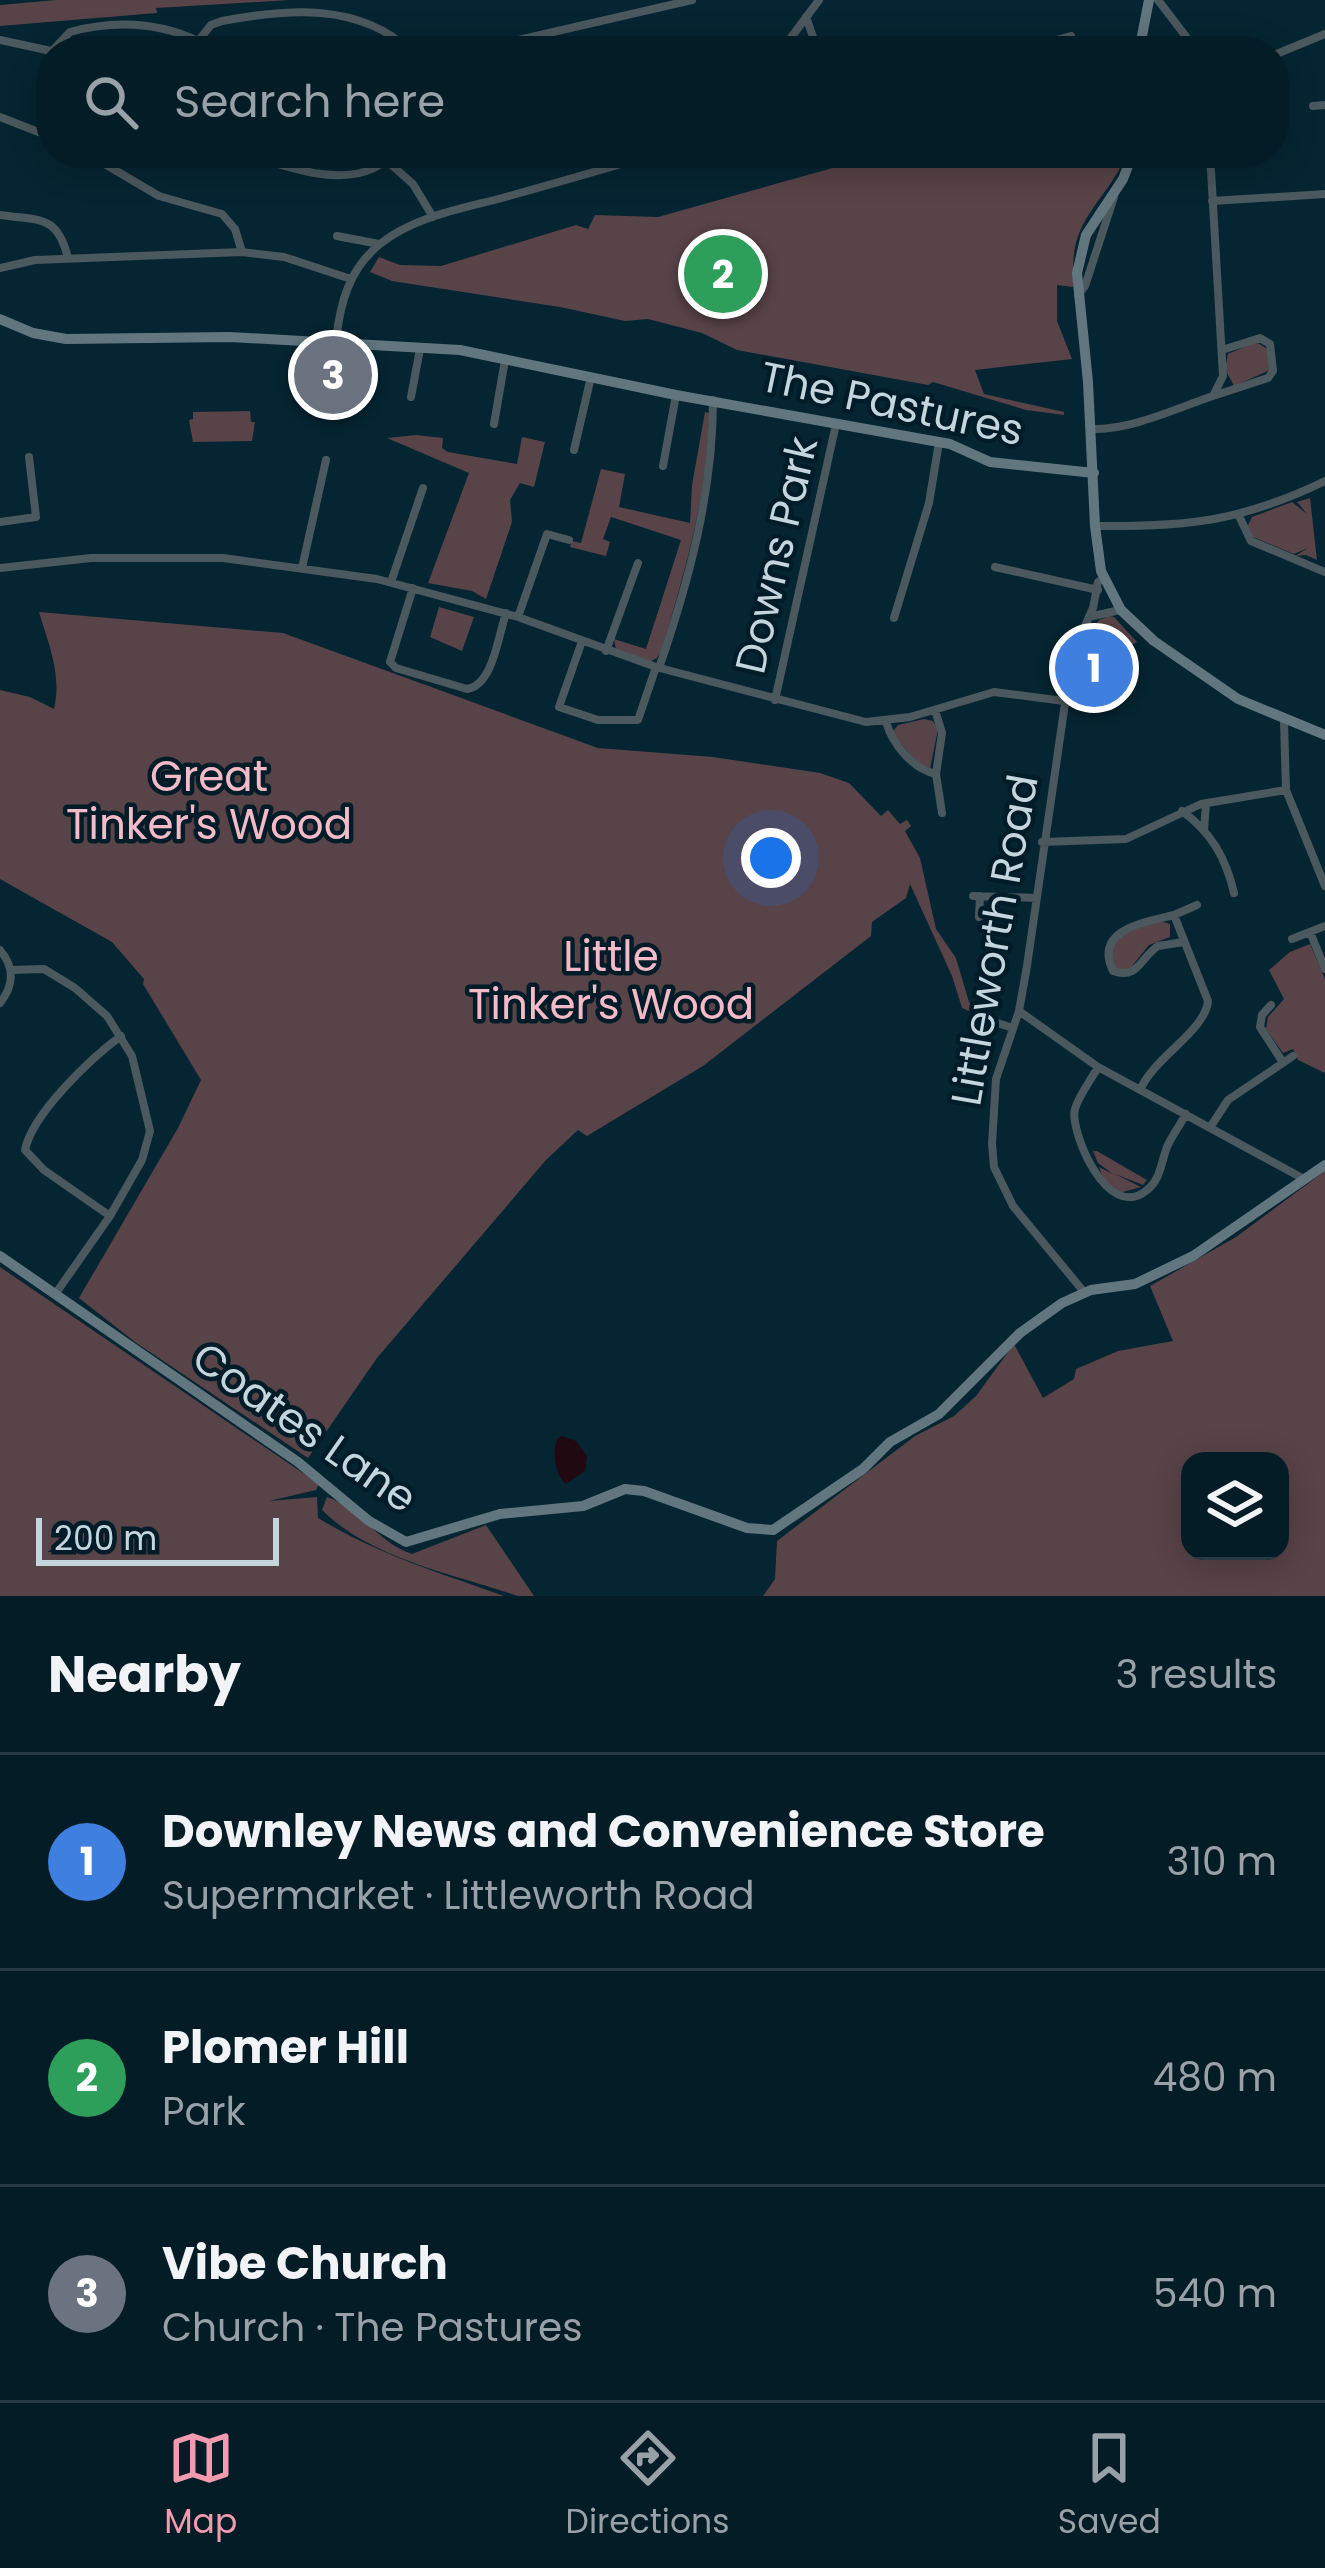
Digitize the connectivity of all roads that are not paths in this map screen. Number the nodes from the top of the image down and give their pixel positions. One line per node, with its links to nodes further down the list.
1 (692, 0): 10 (street)
2 (819, 0): 4 (street)
3 (1154, 0): 13 (street); 14 (street)
4 (806, 17): 11 (street); 12 (street)
5 (1325, 34): 17 (street)
6 (66, 36): 7 (street)
7 (186, 36)
8 (201, 36): 9 (street)
9 (394, 36)
10 (536, 36)
11 (792, 36)
12 (813, 36)
13 (1143, 36)
14 (1184, 36)
15 (0, 40): 16 (street)
16 (36, 48)
17 (1289, 49)
18 (1325, 105): 19 (street)
19 (1313, 106)
20 (0, 117): 21 (street)
21 (36, 131)
22 (111, 168): 35 (street)
23 (294, 168): 24 (street)
24 (372, 168)
25 (394, 168): 32 (street)
26 (608, 168): 32 (street)
27 (1126, 168): 51 (street)
28 (1211, 168): 30 (street)
29 (1325, 194): 30 (street)
30 (1212, 201): 42 (street)
31 (0, 215): 36 (street)
32 (433, 218): 34 (street)
33 (337, 236): 34 (street)
34 (380, 244): 38 (street)
35 (242, 252): 36 (street); 38 (street)
36 (68, 258): 37 (street)
37 (0, 268)
38 (351, 279): 40 (street)
39 (4, 326): 40 (street, The Pastures)
40 (335, 341): 41 (street, The Pastures)
41 (420, 349): 43 (street, The Pastures); 47 (street)
42 (1222, 350): 46 (street); 46 (street)
43 (506, 360): 44 (street, The Pastures); 50 (street)
44 (592, 376): 45 (street, The Pastures); 53 (street)
45 (676, 395): 48 (street, The Pastures); 56 (street)
46 (1213, 396): 51 (street)
47 (411, 397)
48 (713, 400): 49 (street, The Pastures); 79 (street)
49 (836, 423): 52 (street, The Pastures); 80 (street, Downs Park)
50 (494, 424)
51 (1091, 429): 57 (street)
52 (938, 442): 57 (street, The Pastures); 76 (street)
53 (574, 450)
54 (29, 457): 61 (street)
55 (326, 460): 67 (street)
56 (663, 466)
57 (1094, 473): 62 (street)
58 (1325, 481): 60 (street)
59 (423, 488): 69 (street)
60 (1239, 516): 62 (street); 68 (street)
61 (0, 522)
62 (1095, 526): 70 (street)
63 (569, 541): 74 (street)
64 (638, 563): 78 (street)
65 (994, 567): 70 (street)
66 (0, 568): 67 (street)
67 (302, 568): 69 (street)
68 (1325, 572)
69 (391, 582): 71 (street)
70 (1101, 584): 72 (street); 75 (street, Littleworth Road)
71 (413, 588): 73 (street); 73 (street)
72 (1121, 610): 75 (street); 84 (street)
73 (506, 614): 74 (street)
74 (518, 617): 77 (street)
75 (1089, 617): 81 (street, Littleworth Road)
76 (894, 618)
77 (582, 641): 78 (street); 79 (street)
78 (606, 651): 79 (street)
79 (657, 668): 80 (street)
80 (775, 700): 83 (street)
81 (1064, 701): 82 (street); 92 (street, Littleworth Road)
82 (935, 710): 83 (street); 86 (street)
83 (886, 722): 86 (street)
84 (1285, 722): 85 (street); 87 (street)
85 (1325, 735)
86 (936, 774): 90 (street)
87 (1286, 790): 88 (street); 93 (street)
88 (1206, 803): 89 (street); 91 (street)
89 (1181, 811): 91 (street); 92 (street)
90 (942, 813)
91 (1204, 830): 94 (street)
92 (1042, 842): 95 (street, Littleworth Road)
93 (1325, 886)
94 (1234, 893)
95 (1037, 898): 98 (street); 108 (street, Littleworth Road)
96 (1197, 905): 97 (street)
97 (1174, 915): 102 (street); 102 (street)
98 (980, 917)
99 (1325, 926): 100 (street)
100 (1310, 932): 101 (street); 104 (street)
101 (1292, 939)
102 (1184, 943): 115 (street)
103 (0, 950): 105 (street)
104 (1325, 969)
105 (11, 970): 106 (street); 111 (street)
106 (0, 1003)
107 (1270, 1005): 113 (street)
108 (1019, 1011): 110 (street, Littleworth Road); 114 (street)
109 (975, 1016): 110 (street)
110 (1013, 1028): 122 (street, Littleworth Road)
111 (121, 1036): 120 (street); 120 (street)
112 (1293, 1056): 113 (street)
113 (1282, 1061): 117 (street)
114 (1098, 1067): 115 (street); 116 (street)
115 (1141, 1088): 116 (street)
116 (1186, 1114): 117 (street)
117 (1211, 1126): 119 (street)
118 (1325, 1166): 119 (street)
119 (1305, 1180): 122 (street)
120 (110, 1216): 123 (street)
121 (0, 1256): 123 (street, Coates Lane)
122 (1084, 1292): 123 (street, Coates Lane)
123 (56, 1293)

